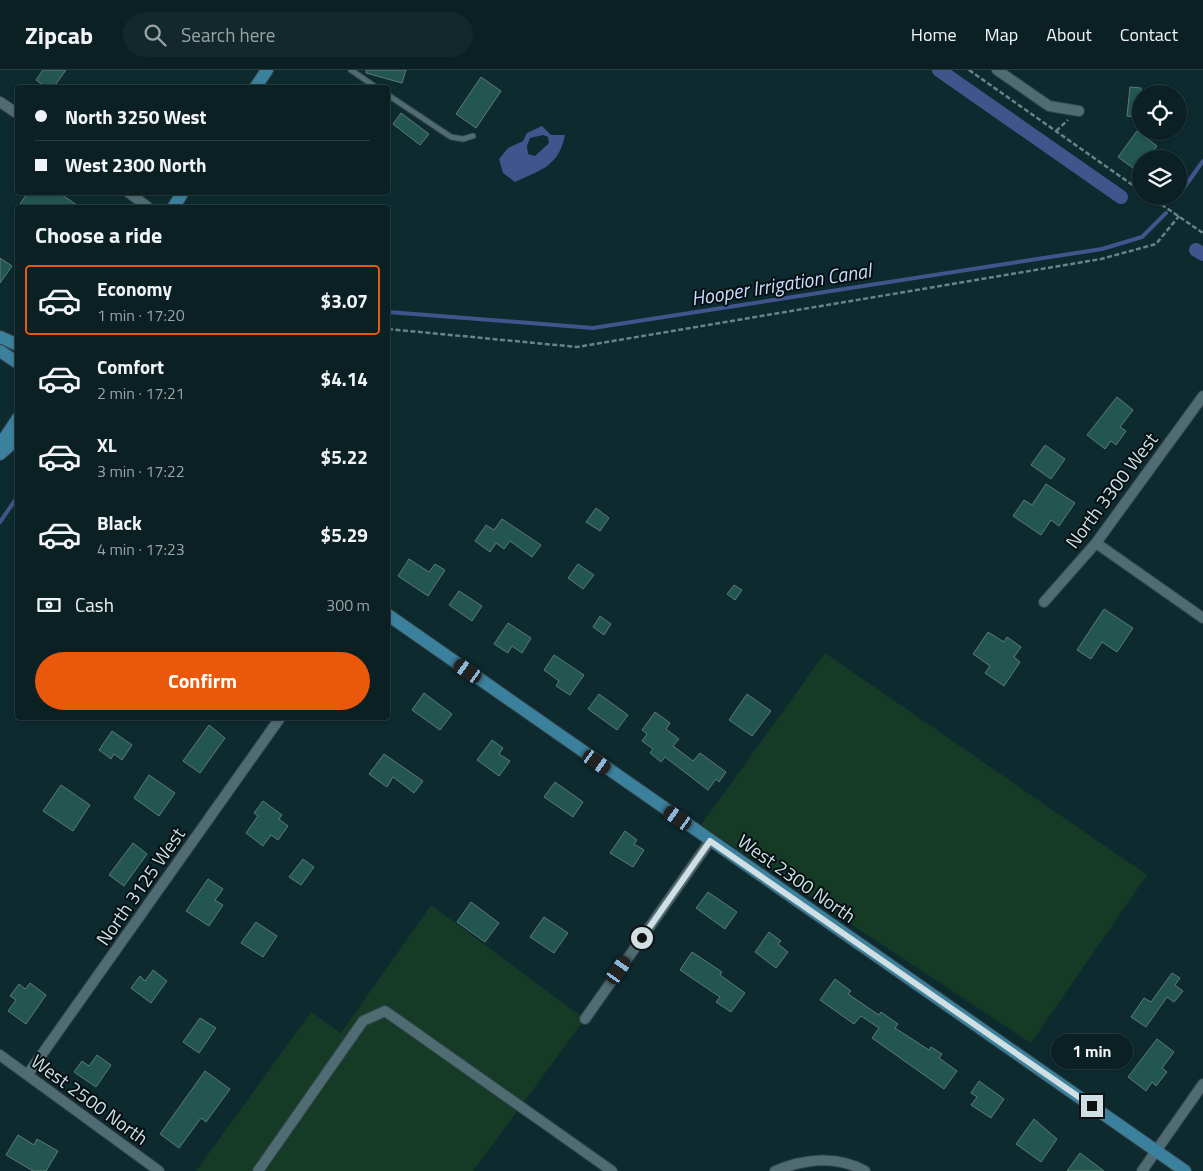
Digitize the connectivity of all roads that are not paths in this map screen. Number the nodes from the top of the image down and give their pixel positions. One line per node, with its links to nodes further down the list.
1 (267, 70): 4 (street)
2 (351, 70): 5 (lane)
3 (997, 70): 9 (street)
4 (257, 85)
5 (373, 85)
6 (390, 96): 10 (lane)
7 (0, 102): 8 (street)
8 (15, 112)
9 (1079, 112)
10 (473, 136)
11 (132, 195): 12 (street)
12 (145, 205)
13 (0, 337): 14 (street)
14 (15, 344)
15 (0, 351): 16 (street)
16 (15, 361)
17 (1203, 396): 22 (street, North 3300 West)
18 (15, 422): 20 (street)
19 (15, 441): 21 (street)
20 (0, 445)
21 (0, 454)
22 (1096, 543): 23 (street, North 3300 West); 25 (street)
23 (1044, 602)
24 (390, 616): 27 (street, West 2300 North)
25 (1203, 618)
26 (279, 720): 30 (street, North 3125 West)
27 (710, 841): 28 (street); 32 (street, West 2300 North)
28 (585, 1019)
29 (0, 1055): 30 (street, West 2500 North)
30 (28, 1074): 33 (street, West 2500 North)
31 (1203, 1084): 32 (street)
32 (1156, 1150): 38 (street); 39 (street, West 2300 North)
33 (159, 1171)
34 (258, 1171): 35 (street)
35 (612, 1171)
36 (775, 1171): 37 (street)
37 (865, 1171)
38 (1142, 1171)
39 (1185, 1171)

